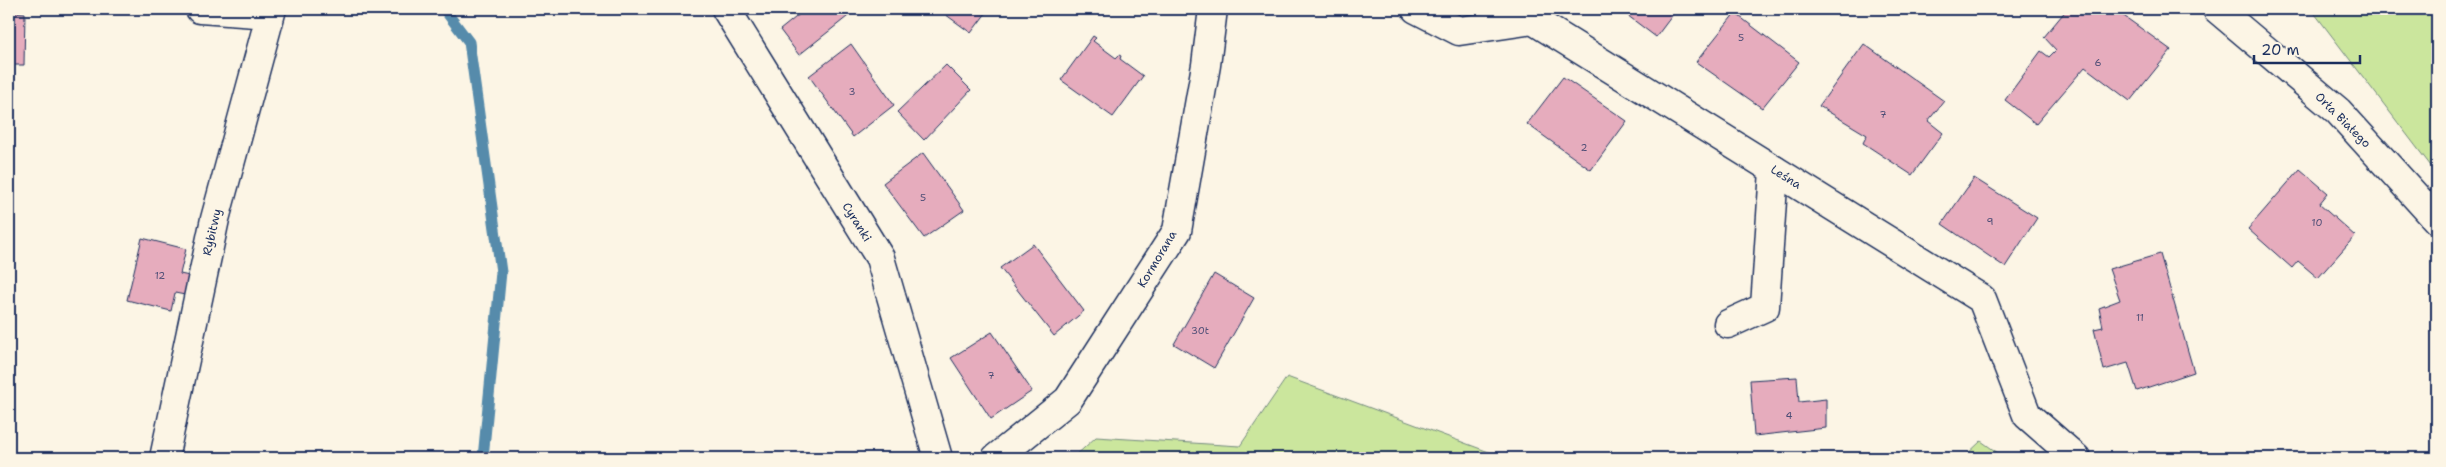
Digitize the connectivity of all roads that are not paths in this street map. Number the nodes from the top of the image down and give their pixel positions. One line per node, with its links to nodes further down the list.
1 (200, 9): 6 (street)
2 (726, 9): 11 (street, Cyranki)
3 (1213, 9): 12 (street, Kormorana)
4 (1416, 9): 7 (street, Leśna)
5 (2217, 9): 8 (street, Orła Białego)
6 (271, 11): 10 (street, Rybitwy)
7 (1774, 170): 9 (street); 13 (street, Leśna)
8 (2437, 220)
9 (1728, 324)
10 (164, 458)
11 (938, 458)
12 (996, 458)
13 (2076, 458)

